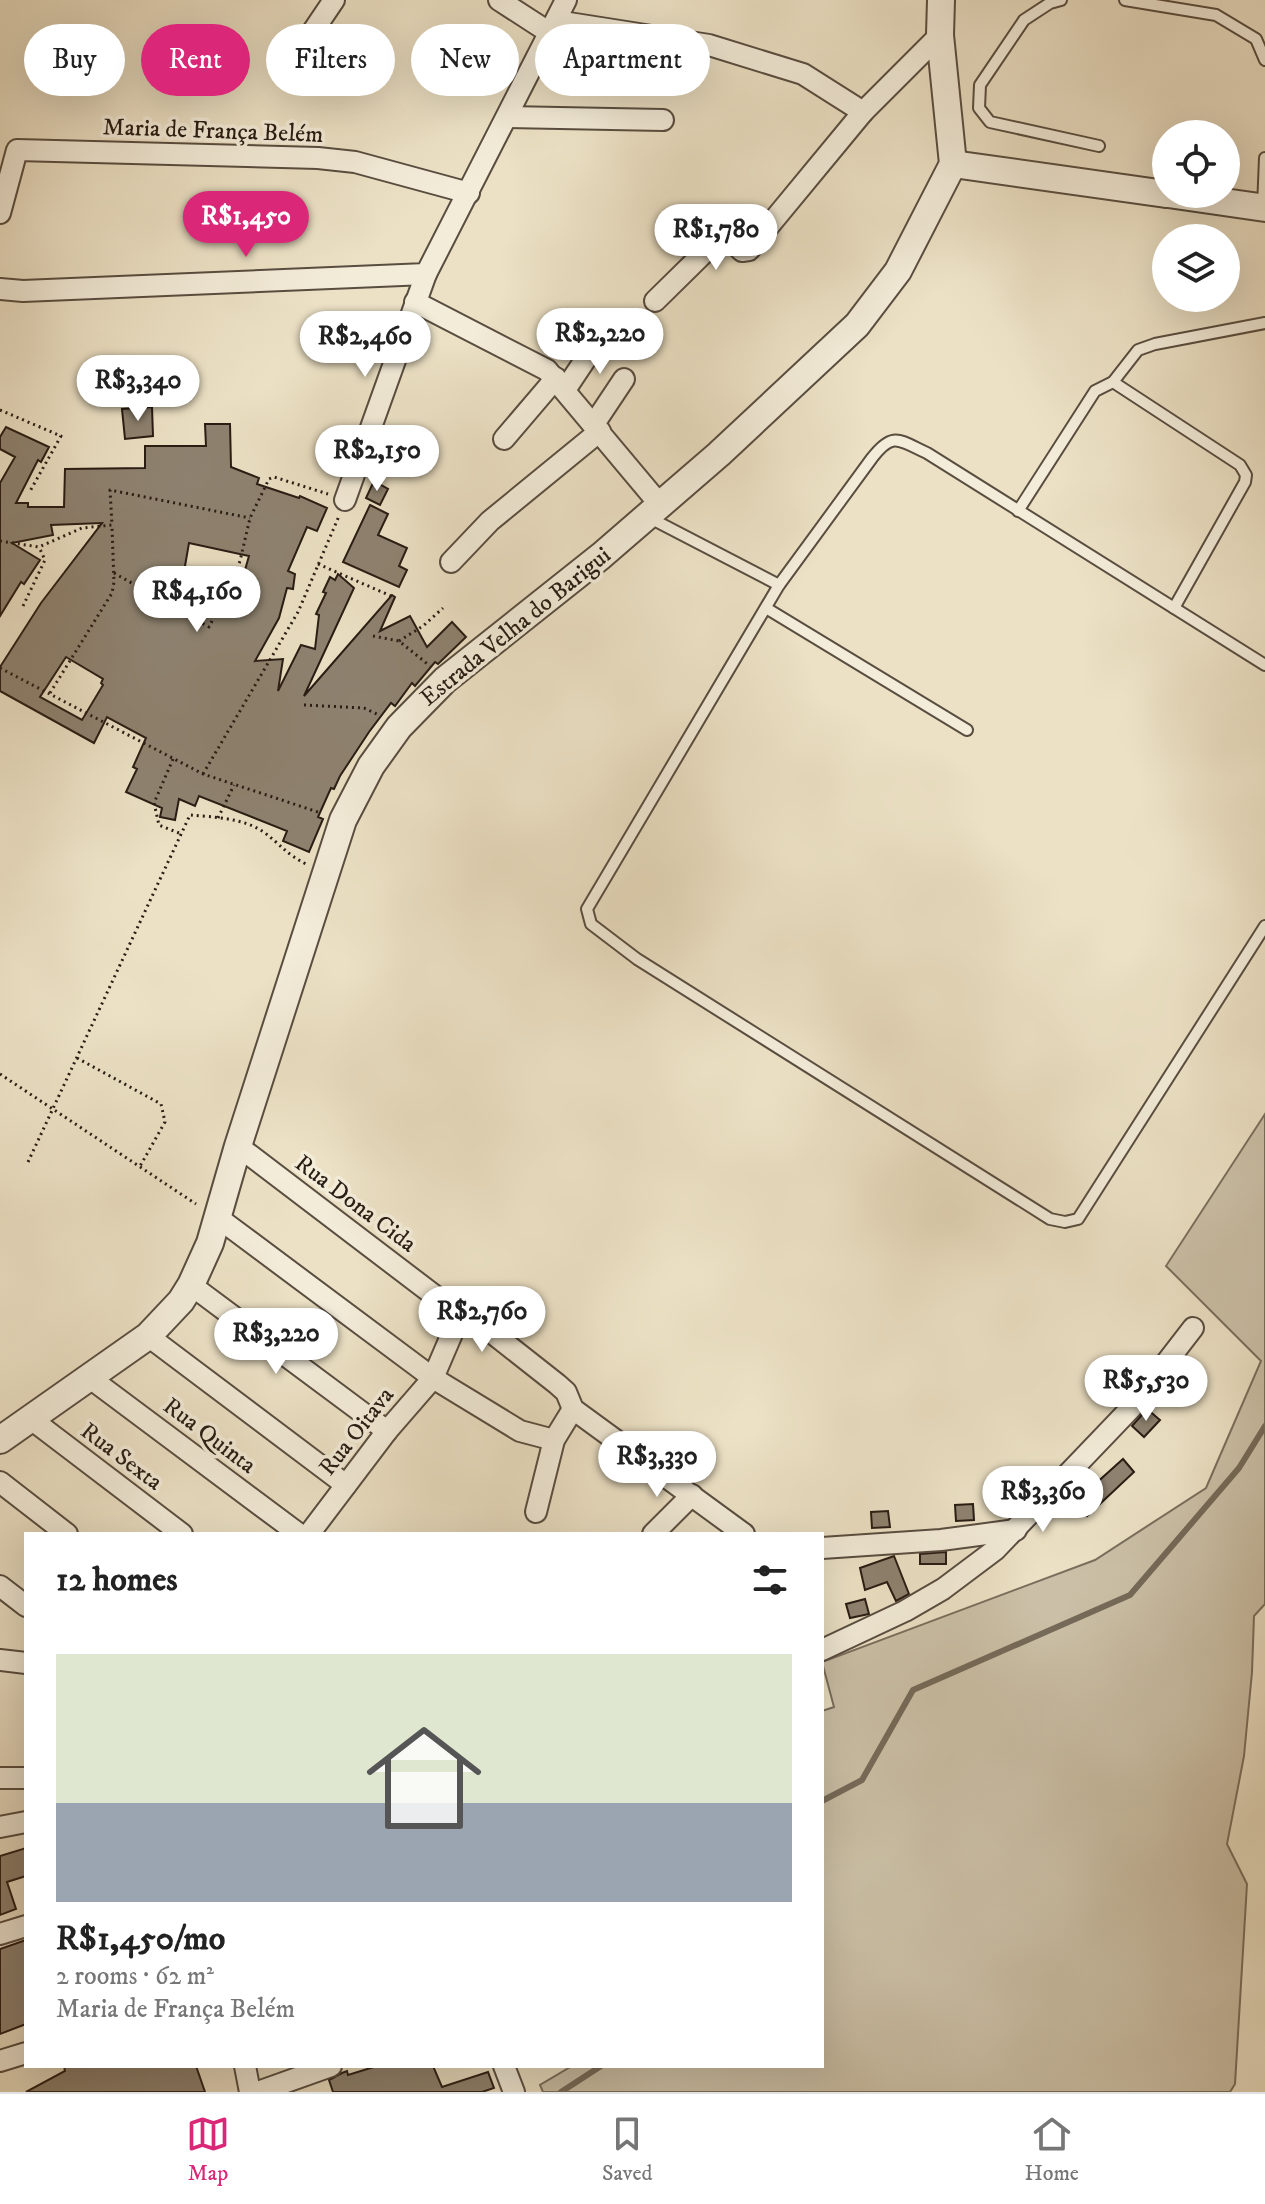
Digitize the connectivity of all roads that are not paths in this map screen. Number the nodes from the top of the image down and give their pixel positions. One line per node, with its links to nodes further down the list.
1 (334, 0): 7 (street)
2 (499, 0): 8 (street)
3 (566, 0): 9 (street)
4 (941, 0): 10 (street)
5 (1061, 0): 17 (lane)
6 (1125, 0): 12 (lane)
7 (318, 24)
8 (547, 24)
9 (554, 24)
10 (940, 35): 14 (street); 19 (street)
11 (710, 45): 14 (street)
12 (1265, 60)
13 (535, 63): 15 (street)
14 (863, 112): 27 (street)
15 (508, 117): 16 (street); 21 (street)
16 (663, 120)
17 (1099, 146)
18 (1265, 158): 23 (lane)
19 (953, 164): 20 (street); 37 (street, Estrada Velha do Barigui)
20 (1152, 192)
21 (469, 193): 24 (street, Maria de França Belém); 25 (street)
22 (1240, 205): 23 (street)
23 (1264, 208)
24 (0, 213)
25 (426, 274): 26 (street); 28 (street)
26 (0, 289)
27 (655, 301)
28 (415, 302): 33 (street); 36 (street)
29 (1265, 323): 32 (lane)
30 (599, 339): 33 (street)
31 (624, 379): 34 (street)
32 (1113, 382): 38 (lane); 42 (lane)
33 (561, 384): 34 (street); 35 (street)
34 (597, 428): 37 (street); 39 (street)
35 (504, 439)
36 (345, 500)
37 (655, 511): 40 (lane); 46 (street, Estrada Velha do Barigui)
38 (1018, 511): 40 (lane); 42 (lane)
39 (451, 562)
40 (779, 585): 41 (lane)
41 (766, 608): 44 (lane); 45 (lane)
42 (1174, 608): 43 (lane)
43 (1265, 665)
44 (967, 730)
45 (1265, 926)
46 (238, 1146): 47 (street, Estrada Velha do Barigui); 49 (street, Rua Dona Cida)
47 (217, 1217): 48 (street, Estrada Velha do Barigui); 53 (street)
48 (191, 1285): 51 (street, Estrada Velha do Barigui); 56 (street)
49 (460, 1315): 53 (street, Rua Oitava); 54 (street, Rua Dona Cida)
50 (1193, 1328): 63 (street)
51 (148, 1336): 52 (street, Estrada Velha do Barigui); 60 (street)
52 (90, 1378): 55 (street, Estrada Velha do Barigui); 66 (street, Rua Quinta)
53 (433, 1378): 56 (street, Rua Oitava); 58 (street)
54 (573, 1409): 58 (street); 61 (street, Rua Dona Cida)
55 (31, 1419): 57 (street, Estrada Velha do Barigui); 65 (street, Rua Sexta)
56 (387, 1431): 60 (street, Rua Oitava)
57 (0, 1440)
58 (554, 1440): 62 (street)
59 (0, 1482): 64 (street)
60 (346, 1485): 67 (street, Rua Oitava)
61 (692, 1495): 68 (street); 69 (street, Rua Dona Cida)
62 (536, 1512)
63 (1016, 1530): 70 (street); 73 (street)
64 (64, 1532)
65 (179, 1532)
66 (296, 1532)
67 (311, 1532)
68 (655, 1532)
69 (741, 1532)
70 (824, 1548)
71 (0, 1586): 72 (street)
72 (24, 1604)
73 (824, 1649)
74 (0, 1660): 75 (street)
75 (24, 1663)
76 (0, 1778): 77 (street)
77 (24, 1778)
78 (24, 1822): 79 (street)
79 (0, 1827)
80 (24, 1927): 81 (street)
81 (0, 1934)
82 (24, 2054): 83 (street)
83 (0, 2061)
84 (245, 2068): 87 (street)
85 (325, 2068): 88 (street)
86 (505, 2068): 89 (street)
87 (250, 2092)
88 (258, 2092)
89 (514, 2092)

